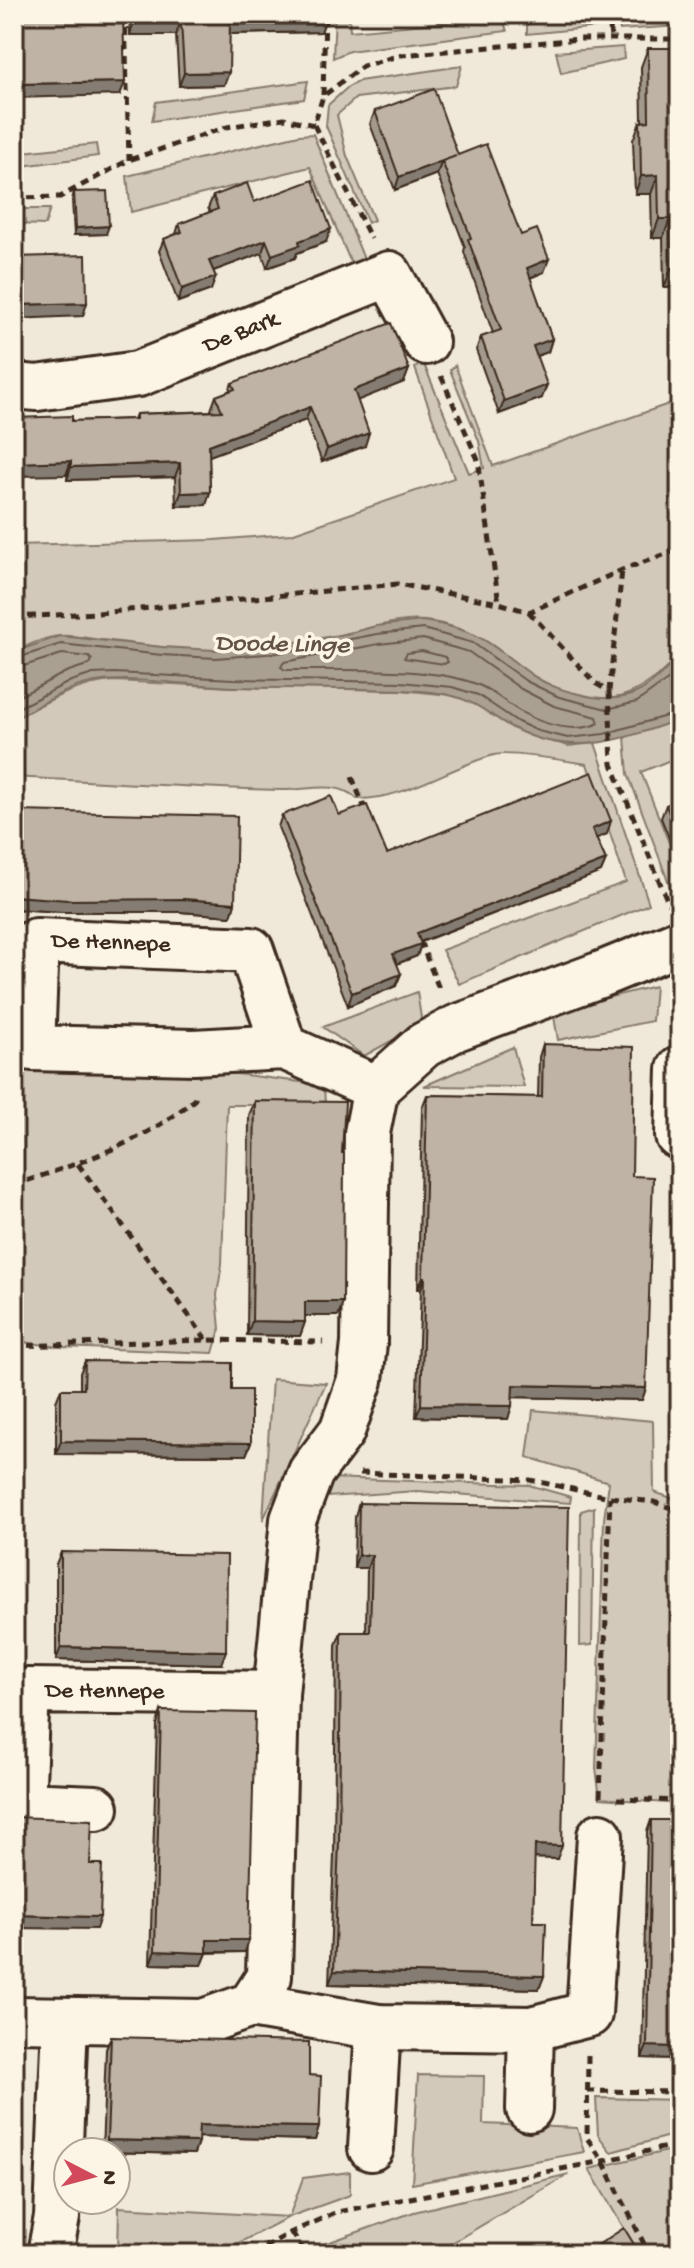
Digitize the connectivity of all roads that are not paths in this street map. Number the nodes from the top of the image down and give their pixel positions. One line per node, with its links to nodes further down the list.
1 (426, 342): 2 (street, De Bark)
2 (14, 386)
3 (677, 930): 6 (street)
4 (284, 1047): 4 (street, De Hennepe); 6 (street, De Hennepe)
5 (680, 1069): 7 (street)
6 (376, 1088): 8 (street)
7 (678, 1136)
8 (276, 1694): 9 (street, De Hennepe); 11 (street)
9 (96, 1808)
10 (600, 1817): 15 (street)
11 (251, 2005): 13 (street); 14 (street)
12 (14, 2019): 13 (street)
13 (65, 2021): 18 (street)
14 (378, 2027): 15 (street); 17 (street)
15 (531, 2029): 16 (street)
16 (529, 2109)
17 (371, 2148)
18 (50, 2254)

